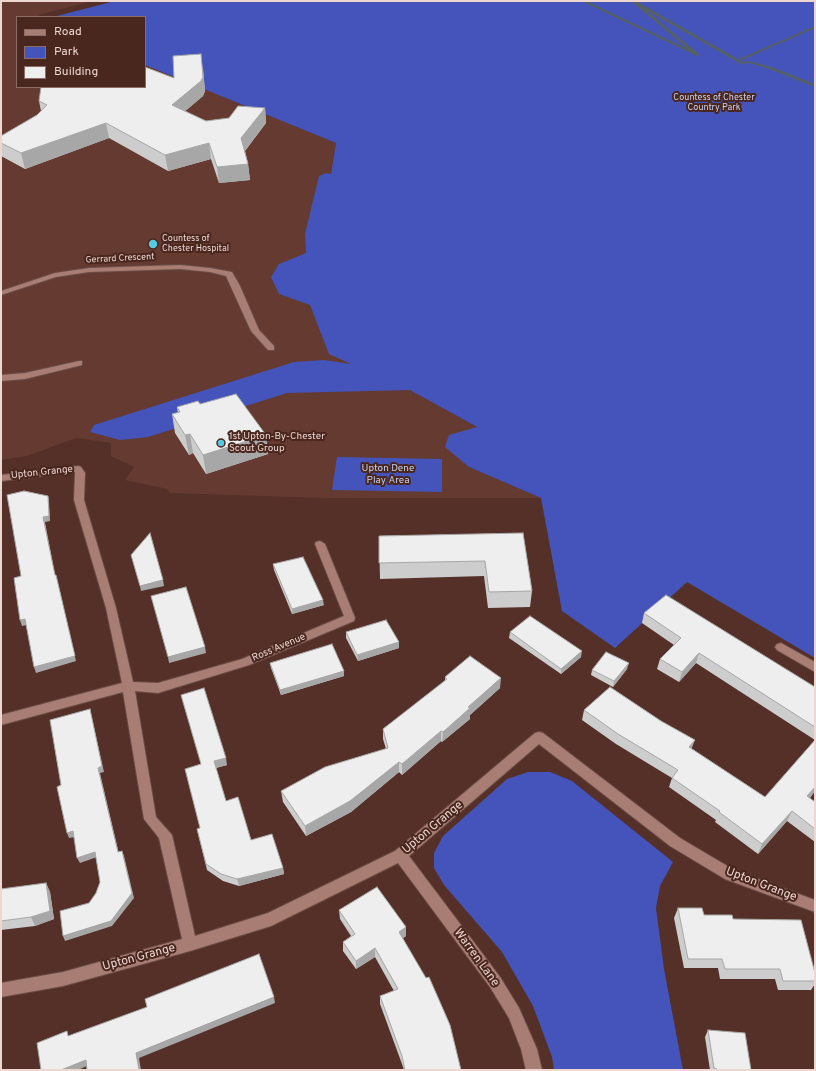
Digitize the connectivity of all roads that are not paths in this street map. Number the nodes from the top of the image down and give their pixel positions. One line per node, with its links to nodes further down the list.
1 (1, 293): 2 (street, Gerrard Crescent)
2 (271, 348)
3 (79, 363): 4 (street)
4 (1, 378)
5 (1, 478): 9 (street, Upton Grange)
6 (320, 544): 9 (street, Ross Avenue)
7 (781, 647): 8 (street)
8 (815, 668)
9 (128, 686): 10 (street, Ross Avenue); 13 (street)
10 (1, 720)
11 (400, 855): 12 (street, Upton Grange); 13 (street, Upton Grange); 15 (street, Warren Lane)
12 (815, 906)
13 (190, 944): 14 (street, Upton Grange)
14 (1, 990)
15 (534, 1070)

